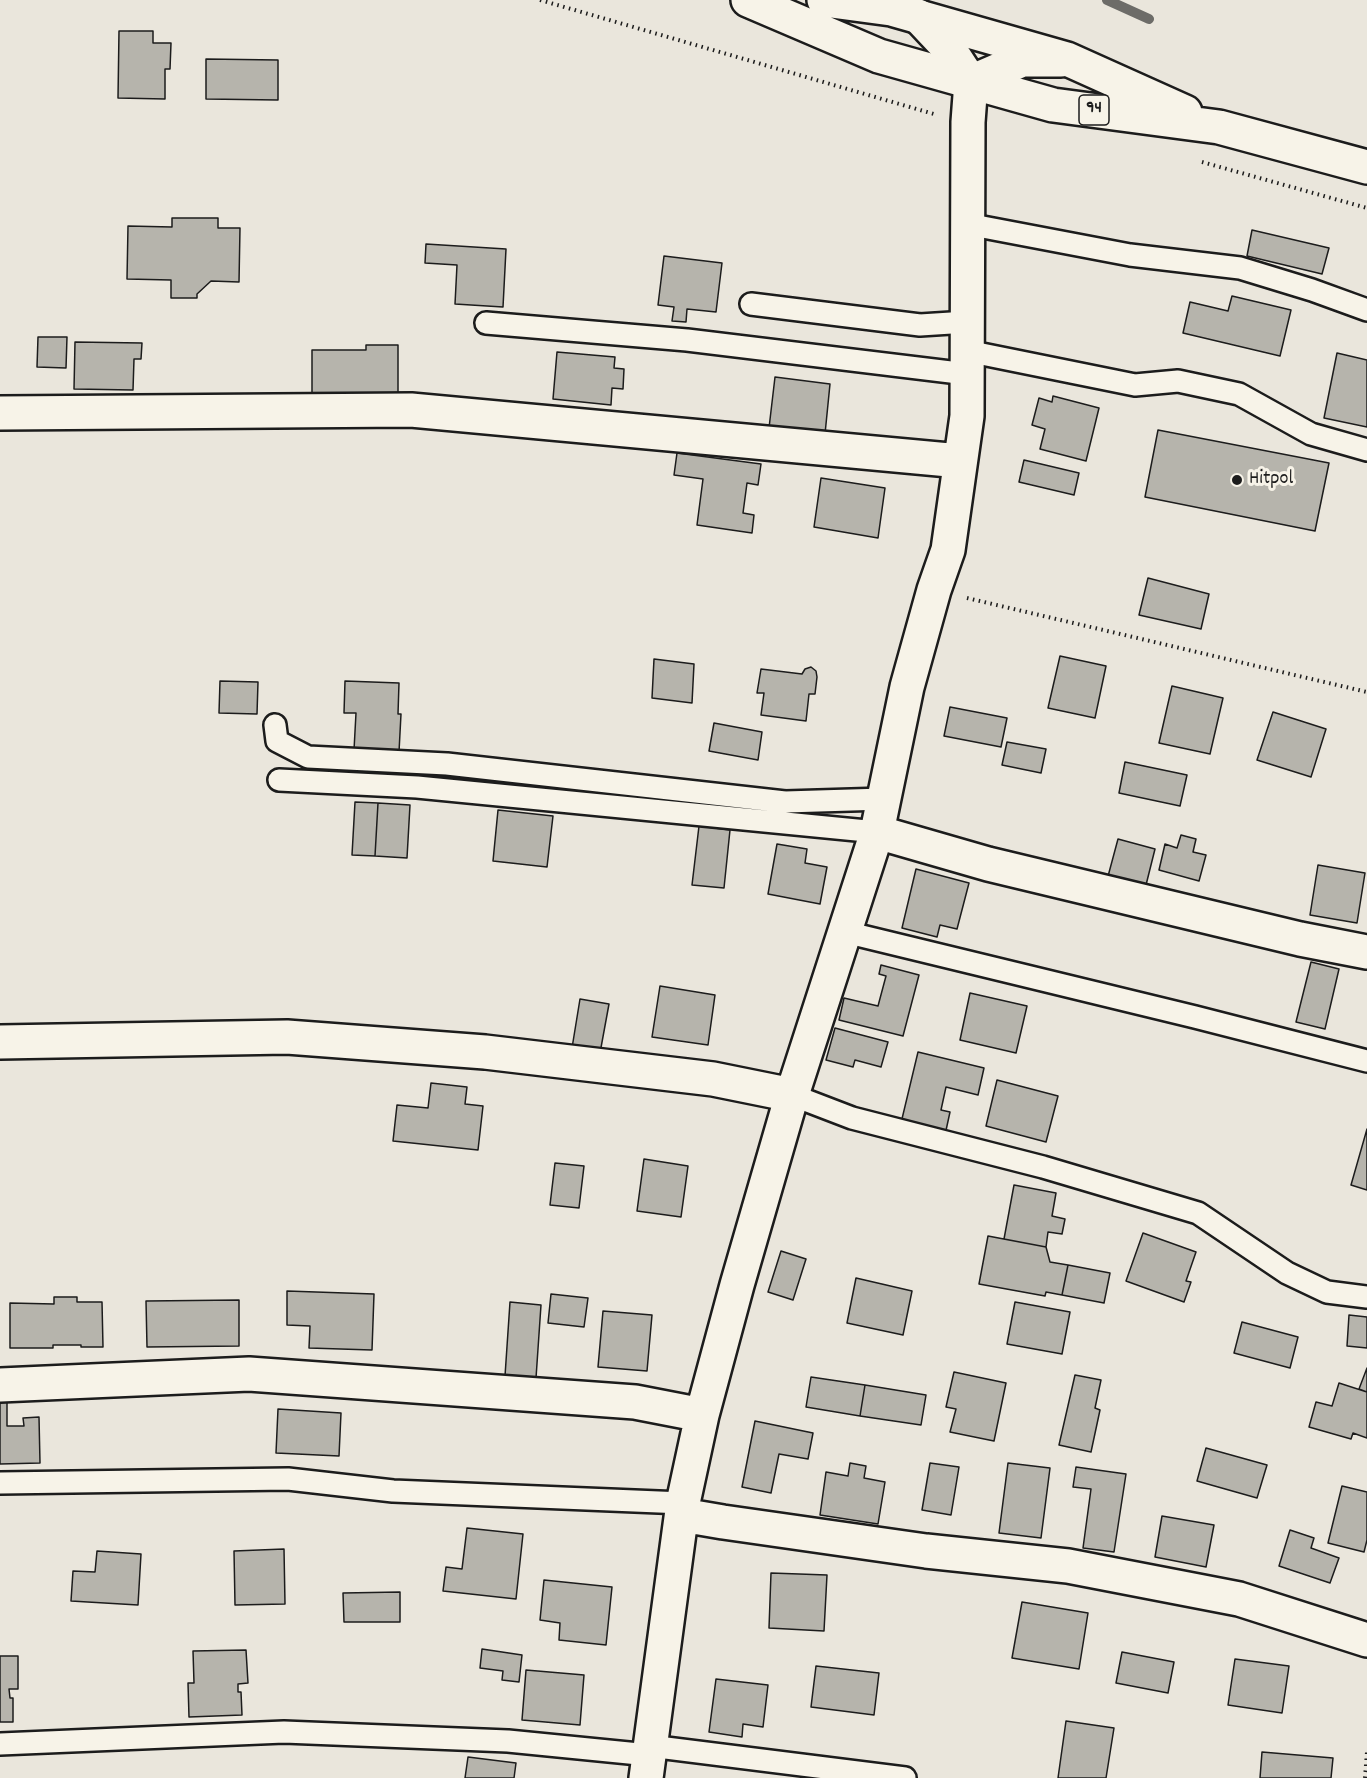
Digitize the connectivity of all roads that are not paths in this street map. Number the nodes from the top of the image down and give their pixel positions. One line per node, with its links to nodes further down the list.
1 (748, 0): 5 (street, 94)
2 (824, 0): 3 (street, 94)
3 (918, 16): 4 (street, 94); 5 (street)
4 (1068, 60): 5 (street); 6 (street, 94)
5 (971, 82): 6 (street, 94); 8 (street)
6 (1220, 127): 7 (street, 94)
7 (1367, 167)
8 (967, 224): 10 (lane); 12 (street)
9 (751, 304): 12 (lane)
10 (1367, 310)
11 (486, 323): 12 (lane)
12 (967, 349): 14 (lane); 15 (street)
13 (0, 413): 15 (street)
14 (1367, 450)
15 (960, 460): 18 (street)
16 (275, 725): 18 (lane)
17 (279, 780): 19 (lane)
18 (884, 799): 19 (street)
19 (877, 832): 20 (street); 21 (street)
20 (845, 932): 23 (lane); 24 (street)
21 (1367, 952)
22 (0, 1042): 24 (street)
23 (1367, 1061)
24 (792, 1095): 25 (lane); 27 (street)
25 (1367, 1297)
26 (0, 1385): 27 (street)
27 (702, 1415): 29 (street)
28 (0, 1483): 29 (lane)
29 (682, 1509): 30 (street); 32 (street)
30 (1367, 1640)
31 (0, 1744): 32 (lane)
32 (648, 1760): 33 (lane)
33 (905, 1778)

